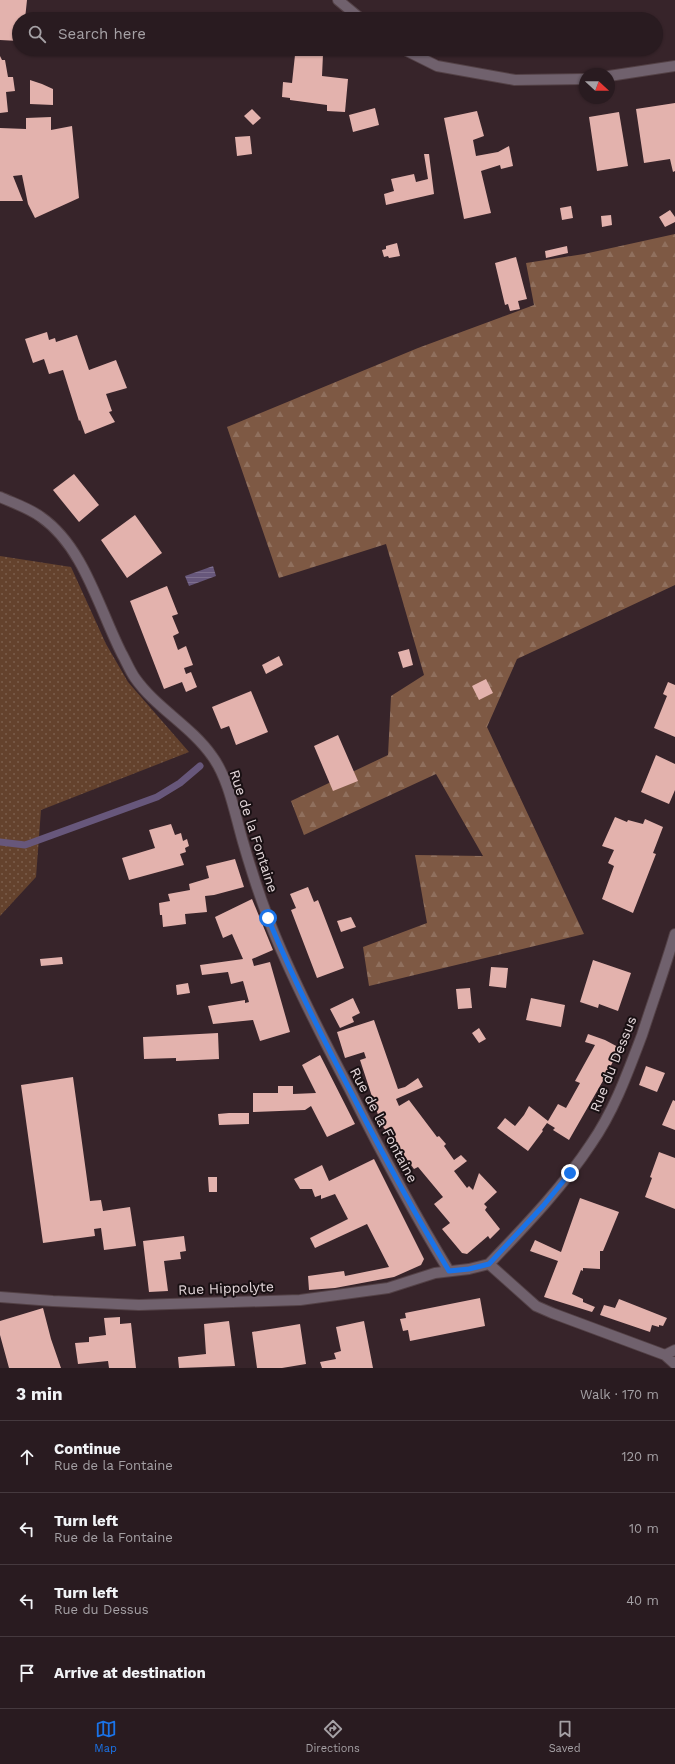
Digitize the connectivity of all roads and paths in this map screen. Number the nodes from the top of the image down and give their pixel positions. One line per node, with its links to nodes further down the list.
1 (338, 0): 2 (street)
2 (353, 12)
3 (417, 56): 6 (street)
4 (675, 66): 5 (street)
5 (615, 75)
6 (579, 79)
7 (0, 497): 10 (street, Rue de la Fontaine)
8 (675, 934): 9 (street, Rue du Dessus)
9 (489, 1264): 10 (street); 13 (street)
10 (449, 1271): 11 (street, Rue Hippolyte)
11 (0, 1297)
12 (675, 1350): 13 (street)
13 (664, 1354): 14 (street)
14 (675, 1364)

